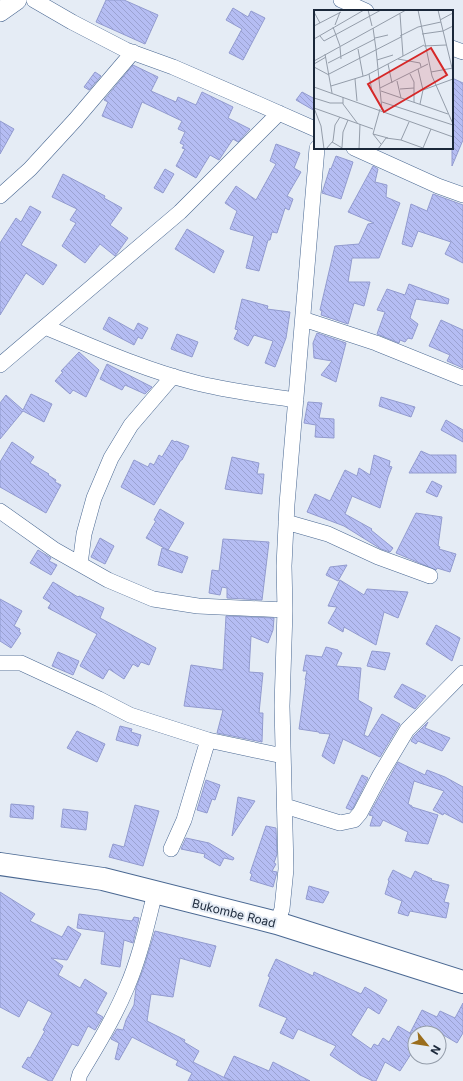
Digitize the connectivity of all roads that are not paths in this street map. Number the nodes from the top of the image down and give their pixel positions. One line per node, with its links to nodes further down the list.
1 (17, 0): 5 (street)
2 (34, 0): 7 (street)
3 (341, 0): 4 (street)
4 (364, 10)
5 (0, 12)
6 (453, 48): 8 (street)
7 (133, 52): 9 (street); 14 (street)
8 (463, 52)
9 (279, 113): 10 (street); 16 (street)
10 (314, 130)
11 (317, 149): 15 (street)
12 (356, 149): 13 (street)
13 (463, 195)
14 (0, 196)
15 (302, 319): 19 (street); 20 (street)
16 (45, 327): 17 (street); 18 (street)
17 (0, 365)
18 (173, 376): 20 (street); 23 (street)
19 (463, 378)
20 (296, 400): 22 (street)
21 (2, 517): 23 (street)
22 (286, 522): 24 (street); 25 (street)
23 (80, 564): 25 (street)
24 (430, 576)
25 (285, 610): 29 (street)
26 (0, 663): 28 (street)
27 (463, 673): 30 (street)
28 (208, 740): 29 (street); 31 (street)
29 (283, 756): 30 (street)
30 (285, 806): 34 (street)
31 (171, 849)
32 (0, 864): 33 (main road, Bukombe Road)
33 (155, 893): 34 (main road, Bukombe Road); 36 (street)
34 (277, 923): 35 (main road, Bukombe Road)
35 (463, 982)
36 (78, 1081)

